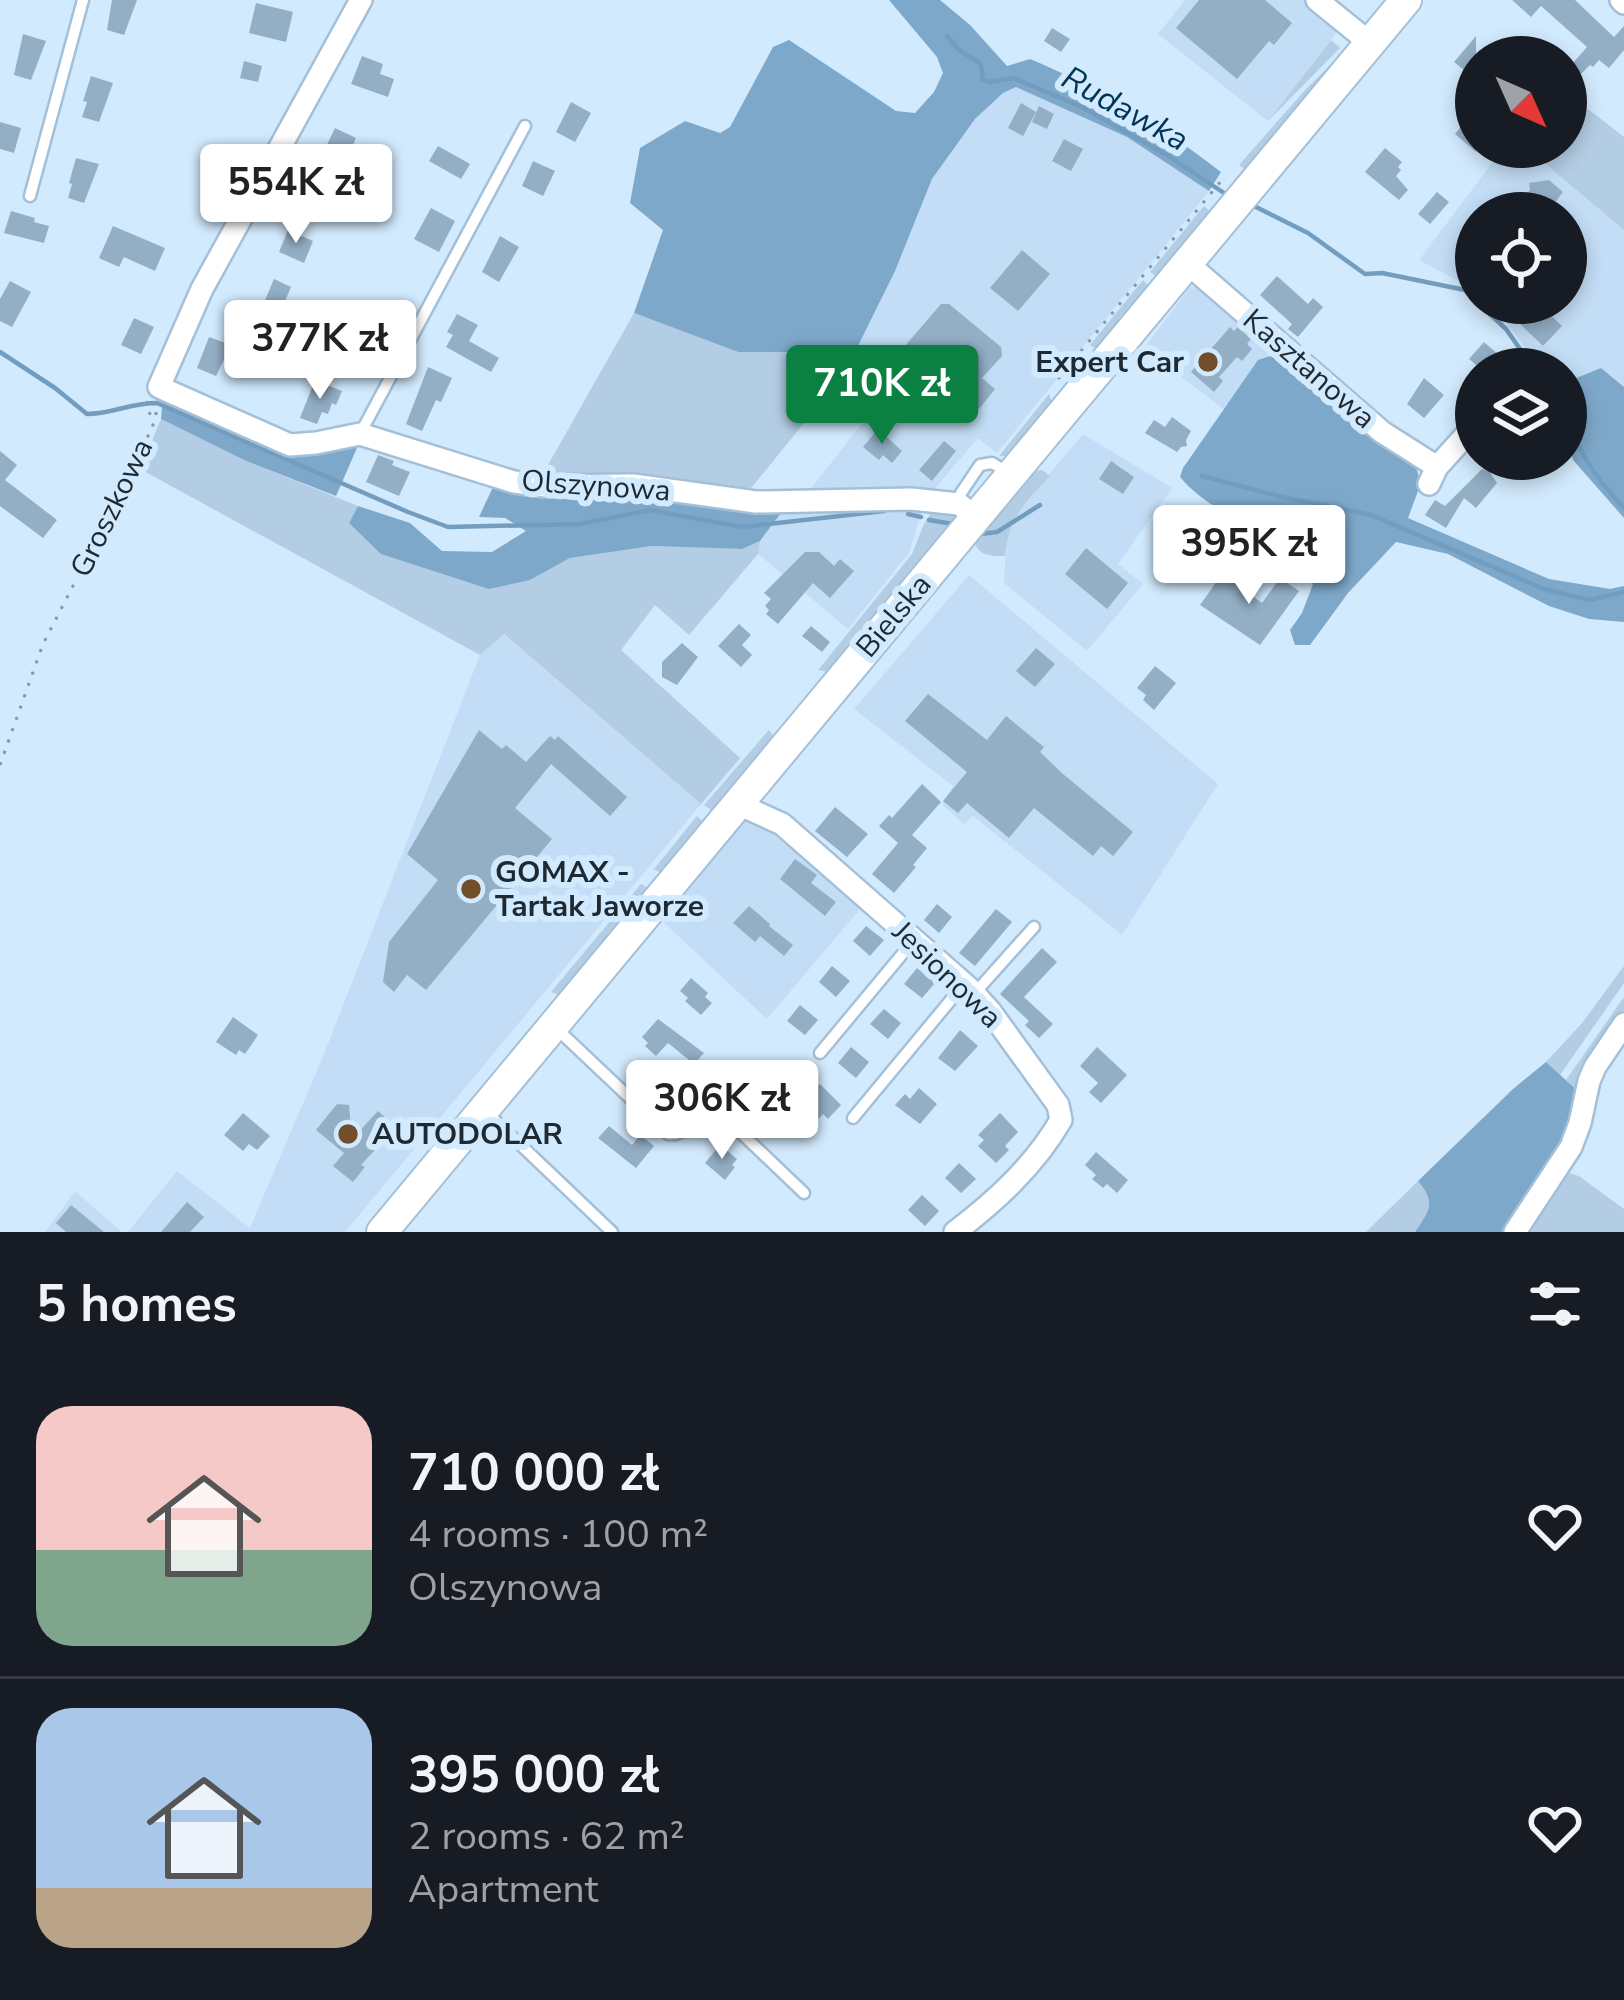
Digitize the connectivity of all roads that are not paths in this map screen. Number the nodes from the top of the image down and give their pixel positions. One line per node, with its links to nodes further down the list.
1 (83, 0): 7 (lane)
2 (361, 0): 9 (street, Olszynowa)
3 (1317, 0): 5 (street)
4 (1406, 0): 5 (main road, Bielska)
5 (1370, 43): 8 (main road, Bielska)
6 (525, 126): 9 (lane)
7 (30, 196)
8 (1187, 263): 10 (street, Kasztanowa); 11 (main road, Bielska)
9 (360, 434): 11 (street, Olszynowa)
10 (1455, 449)
11 (968, 510): 12 (main road, Bielska)
12 (738, 804): 14 (street, Jesionowa); 17 (main road, Bielska)
13 (1034, 927): 15 (lane)
14 (914, 940): 15 (street, Jesionowa); 18 (lane)
15 (969, 990): 20 (lane); 24 (street, Jesionowa)
16 (1624, 1024): 25 (street)
17 (553, 1026): 19 (main road, Bielska); 21 (lane)
18 (820, 1053)
19 (484, 1109): 22 (main road, Bielska); 23 (lane)
20 (853, 1118)
21 (804, 1193)
22 (382, 1232)
23 (612, 1232)
24 (955, 1232)
25 (1515, 1232)

